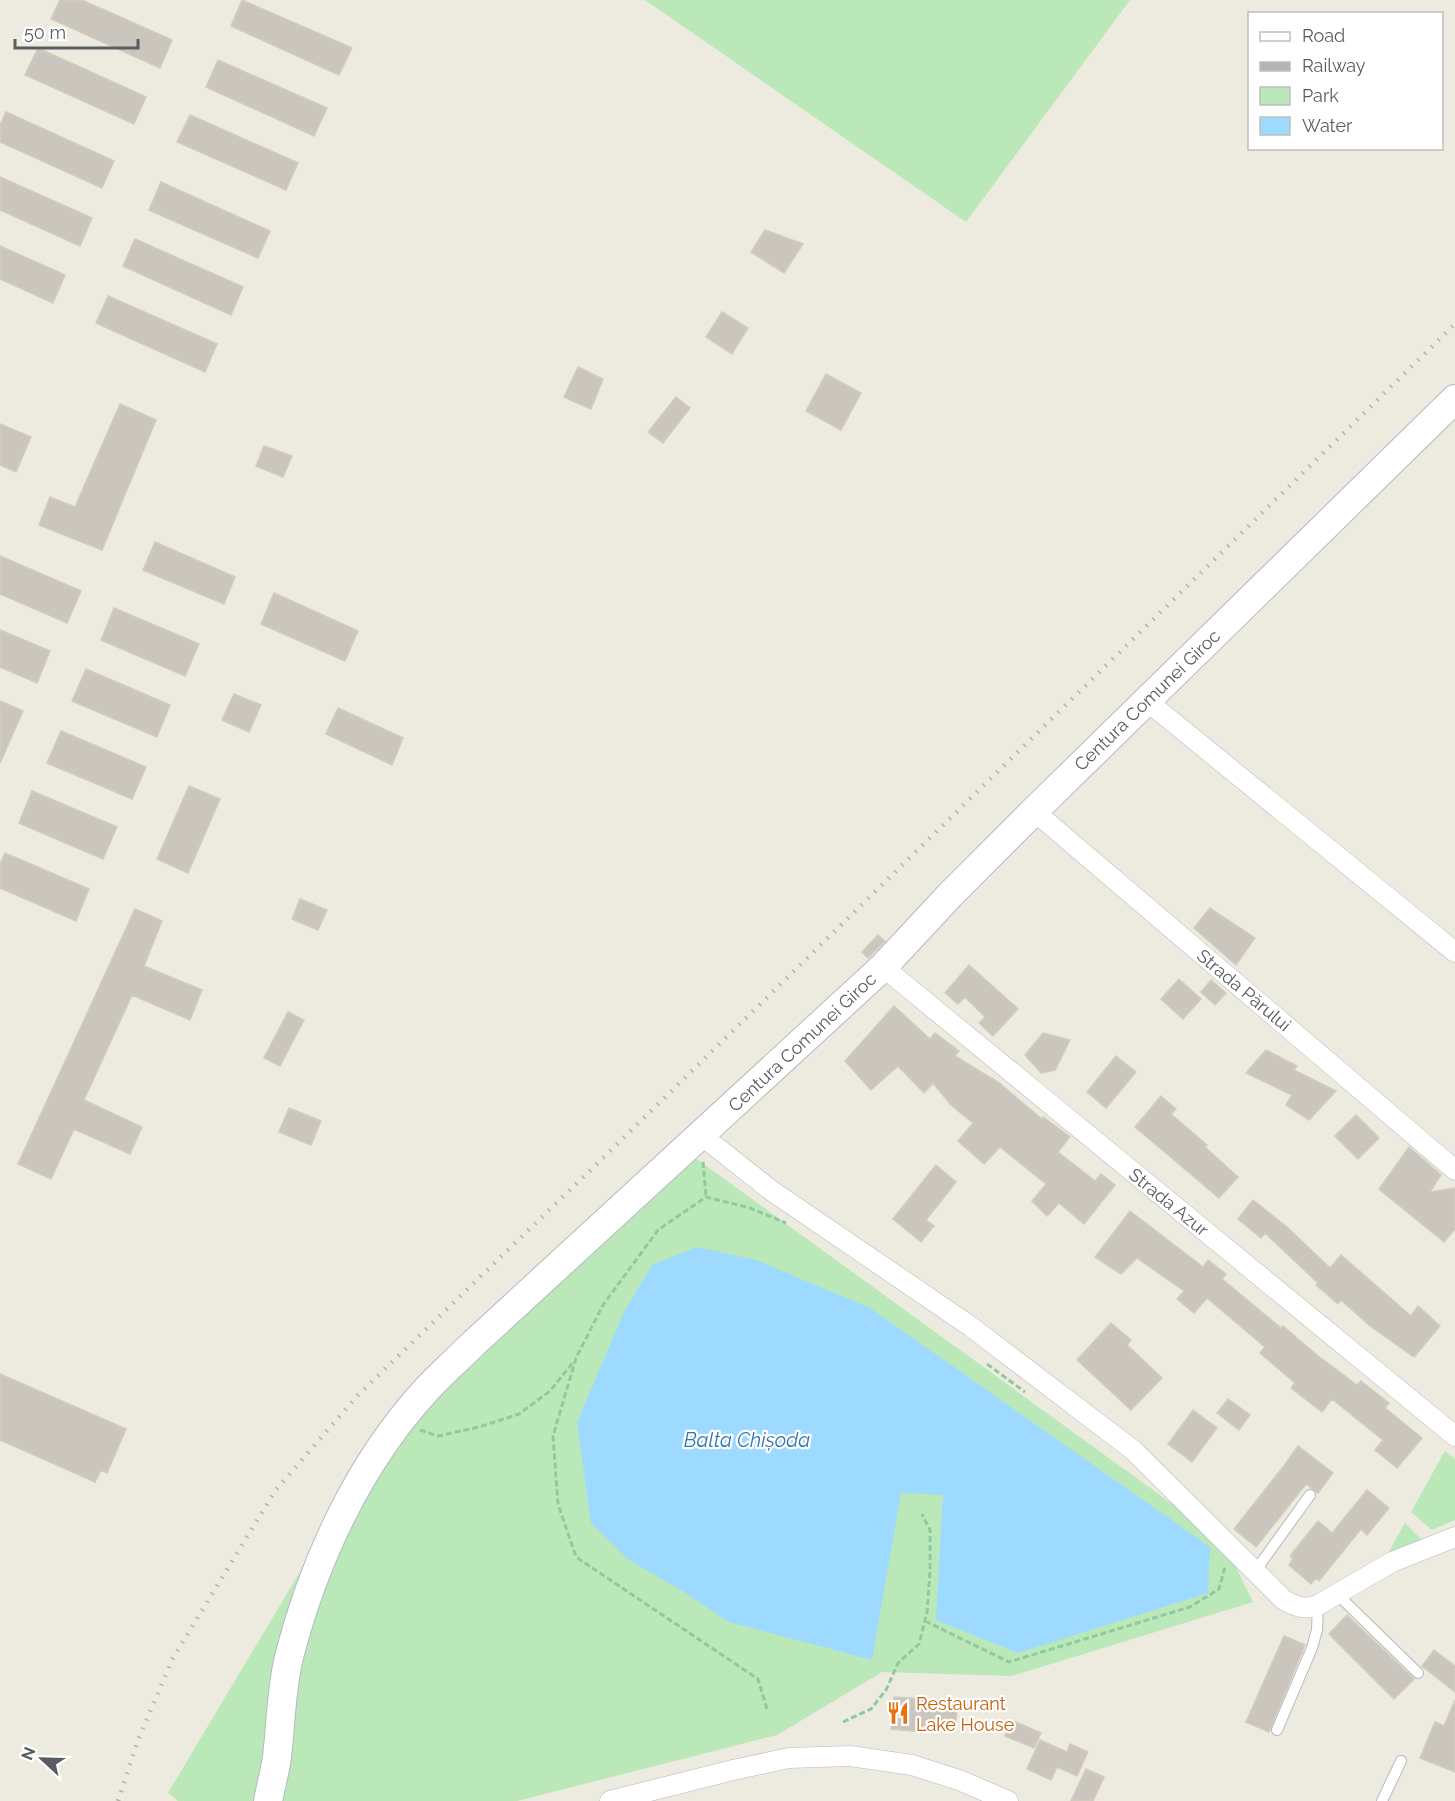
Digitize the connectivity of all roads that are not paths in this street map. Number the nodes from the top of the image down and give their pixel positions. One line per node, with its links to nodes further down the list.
1 (1455, 399): 2 (main road, Centura Comunei Giroc)
2 (1147, 700): 3 (main road, Centura Comunei Giroc); 4 (street)
3 (1034, 811): 5 (main road, Centura Comunei Giroc); 7 (street, Strada Părului)
4 (1455, 952)
5 (883, 968): 6 (main road, Centura Comunei Giroc); 8 (street, Strada Azur)
6 (701, 1135): 11 (street); 16 (main road, Centura Comunei Giroc)
7 (1455, 1170)
8 (1455, 1435)
9 (1310, 1495): 11 (lane)
10 (1455, 1537): 12 (street)
11 (1256, 1570): 13 (street)
12 (1338, 1595): 13 (street); 14 (lane)
13 (1318, 1605): 15 (lane)
14 (1418, 1672)
15 (1277, 1730)
16 (277, 1757): 18 (main road, Centura Comunei Giroc); 19 (main road, Centura Comunei Giroc)
17 (1401, 1761): 22 (lane)
18 (268, 1801)
19 (285, 1801)
20 (610, 1801): 21 (street)
21 (1008, 1801)
22 (1382, 1801)

